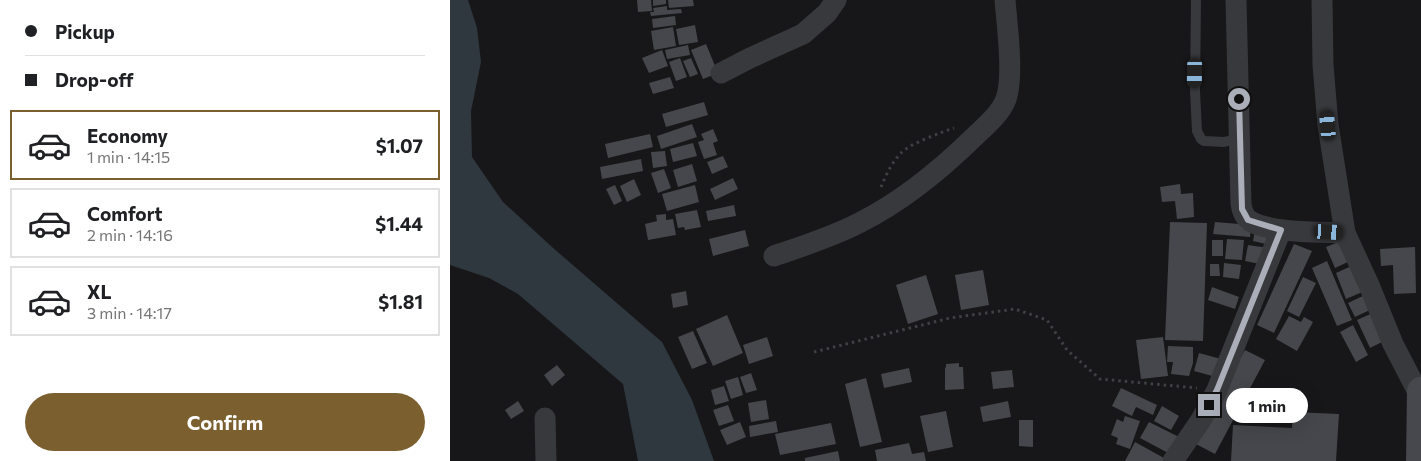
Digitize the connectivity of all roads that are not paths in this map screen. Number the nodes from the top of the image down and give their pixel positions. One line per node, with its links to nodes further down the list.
1 (836, 0): 6 (street)
2 (1005, 0): 10 (street)
3 (1196, 0): 7 (lane)
4 (1236, 0): 7 (street)
5 (1322, 0): 9 (street)
6 (721, 73)
7 (1240, 138): 8 (street)
8 (1281, 230): 9 (street); 15 (street)
9 (1345, 233): 12 (street)
10 (774, 256)
11 (1421, 391): 12 (main road)
12 (1421, 398): 16 (main road)
13 (545, 418): 14 (street)
14 (546, 461)
15 (1173, 461)
16 (1420, 461)

